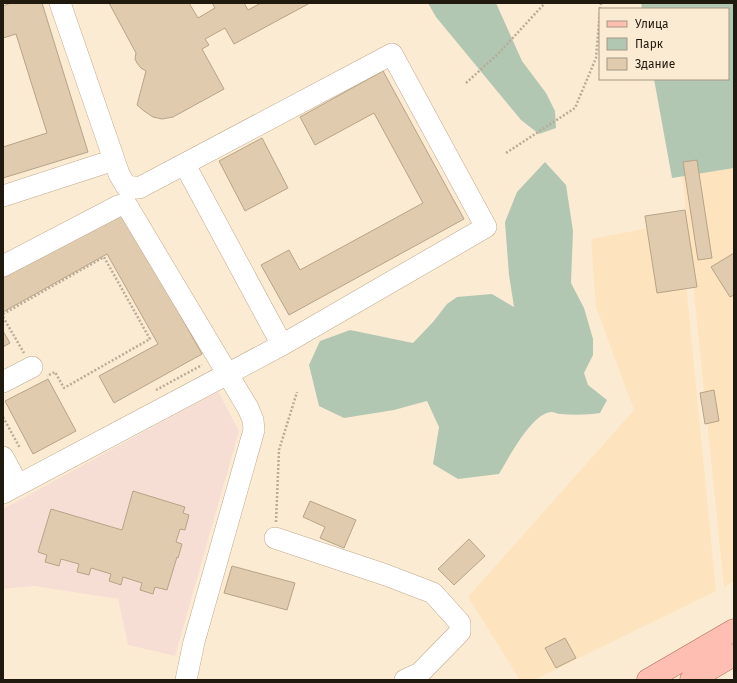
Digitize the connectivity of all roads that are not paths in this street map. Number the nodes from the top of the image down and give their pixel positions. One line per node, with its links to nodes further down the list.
1 (60, 3): 2 (lane)
2 (114, 160): 3 (lane); 4 (lane)
3 (185, 165): 6 (lane); 6 (lane)
4 (3, 196)
5 (3, 266): 8 (lane)
6 (282, 345): 8 (lane)
7 (32, 367): 9 (lane)
8 (223, 377): 11 (lane); 15 (lane)
9 (3, 382)
10 (13, 456): 11 (lane)
11 (11, 489)
12 (275, 538): 16 (lane)
13 (734, 630): 17 (main road)
14 (734, 655): 18 (main road)
15 (186, 680)
16 (405, 680)
17 (648, 680)
18 (691, 680)

